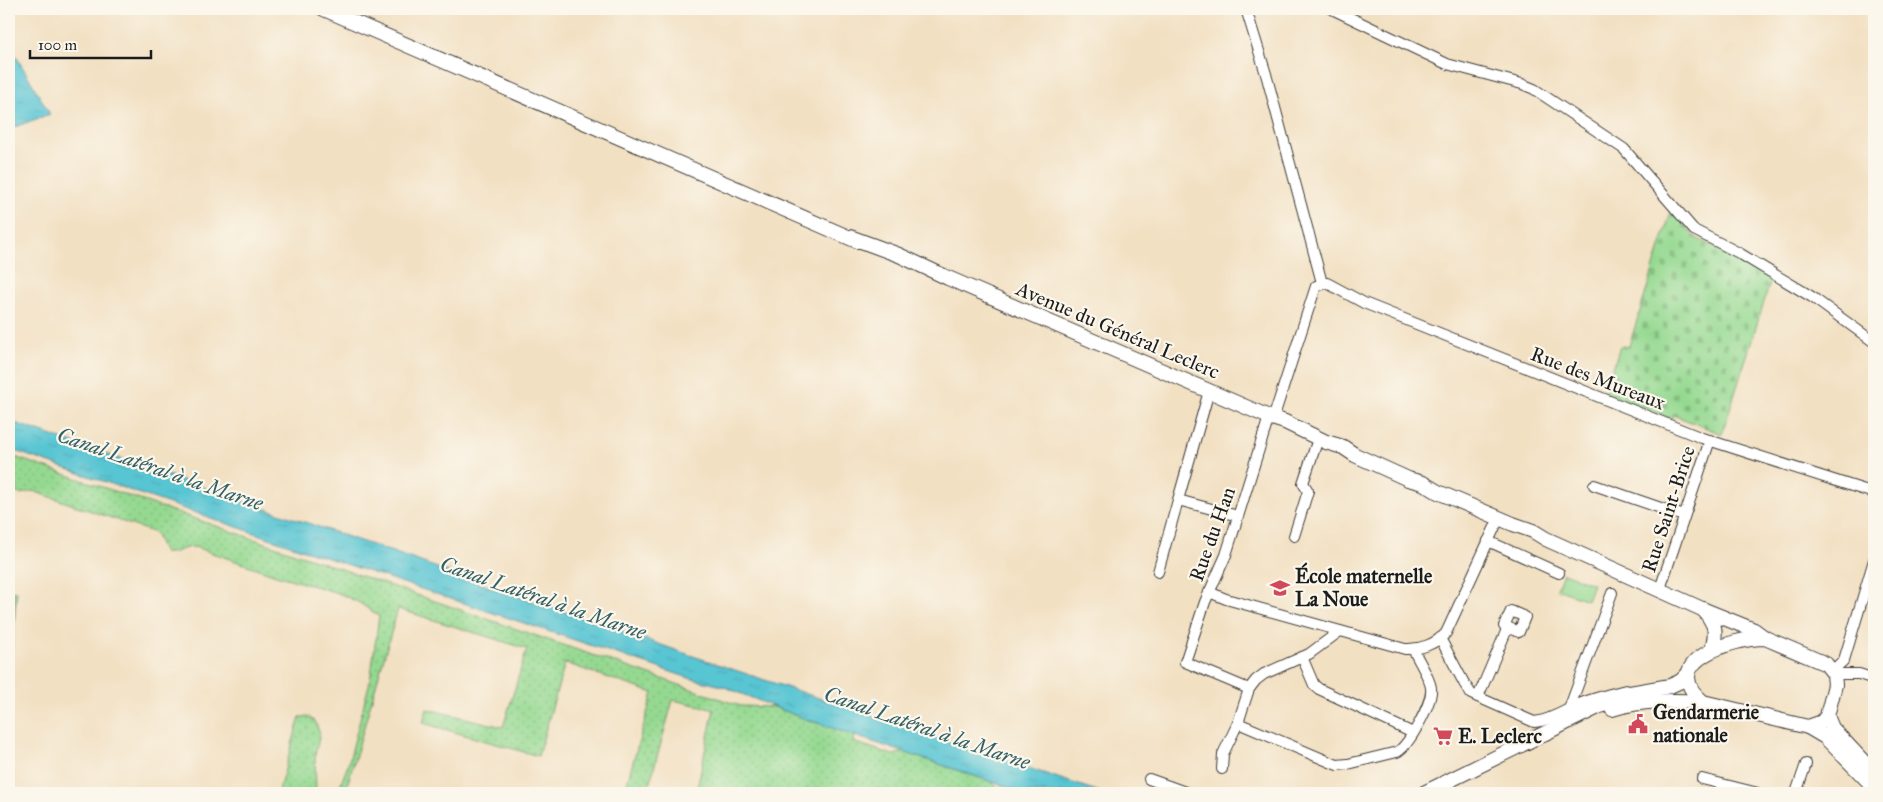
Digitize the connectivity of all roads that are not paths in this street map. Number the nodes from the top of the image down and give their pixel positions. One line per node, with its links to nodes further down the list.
1 (324, 9): 6 (main road, Avenue du Général Leclerc)
2 (1246, 9): 4 (street)
3 (1332, 9): 5 (street)
4 (1319, 284): 7 (street, Rue du Han); 9 (street, Rue des Mureaux)
5 (1874, 342)
6 (1209, 391): 7 (main road, Avenue du Général Leclerc); 12 (street)
7 (1271, 418): 8 (main road, Avenue du Général Leclerc); 13 (street, Rue du Han)
8 (1317, 438): 15 (main road, Avenue du Général Leclerc); 16 (street)
9 (1710, 440): 11 (street, Rue des Mureaux); 14 (street, Rue Saint-Brice)
10 (1594, 485): 14 (street)
11 (1874, 493)
12 (1178, 500): 13 (street); 19 (street)
13 (1238, 516): 22 (street, Rue du Han)
14 (1684, 516): 21 (street, Rue Saint-Brice)
15 (1499, 518): 17 (street); 21 (main road, Avenue du Général Leclerc)
16 (1294, 536)
17 (1488, 541): 20 (street); 27 (street)
18 (1874, 560): 31 (street)
19 (1158, 572)
20 (1559, 572)
21 (1660, 589): 24 (main road, Avenue du Général Leclerc)
22 (1209, 592): 26 (street); 38 (street, Rue du Han)
23 (1612, 593): 42 (street)
24 (1702, 609): 28 (main road, Avenue du Général Leclerc); 30 (main road)
25 (1508, 627): 39 (street)
26 (1340, 630): 29 (street); 32 (street)
27 (1440, 638): 29 (street); 39 (street)
28 (1765, 638): 30 (main road); 33 (main road, Avenue du Général Leclerc)
29 (1413, 650): 46 (street)
30 (1712, 650): 35 (main road)
31 (1844, 657): 33 (street); 34 (street)
32 (1302, 658): 38 (street); 46 (street)
33 (1830, 670): 34 (street); 43 (main road)
34 (1859, 674): 36 (street)
35 (1687, 675): 37 (main road); 41 (main road)
36 (1874, 679)
37 (1670, 686): 40 (main road); 42 (main road)
38 (1249, 689): 44 (street)
39 (1478, 698): 42 (street)
40 (1669, 700): 41 (main road); 42 (main road)
41 (1703, 702): 45 (main road)
42 (1573, 713): 54 (main road)
43 (1827, 716): 45 (main road); 49 (main road)
44 (1238, 723): 46 (street); 48 (street)
45 (1808, 727): 52 (main road)
46 (1413, 733)
47 (1806, 764): 56 (street)
48 (1222, 769)
49 (1874, 773)
50 (1149, 779): 53 (street)
51 (1702, 779): 55 (street)
52 (1874, 788)
53 (1188, 793)
54 (1424, 793)
55 (1758, 793)
56 (1796, 793)

